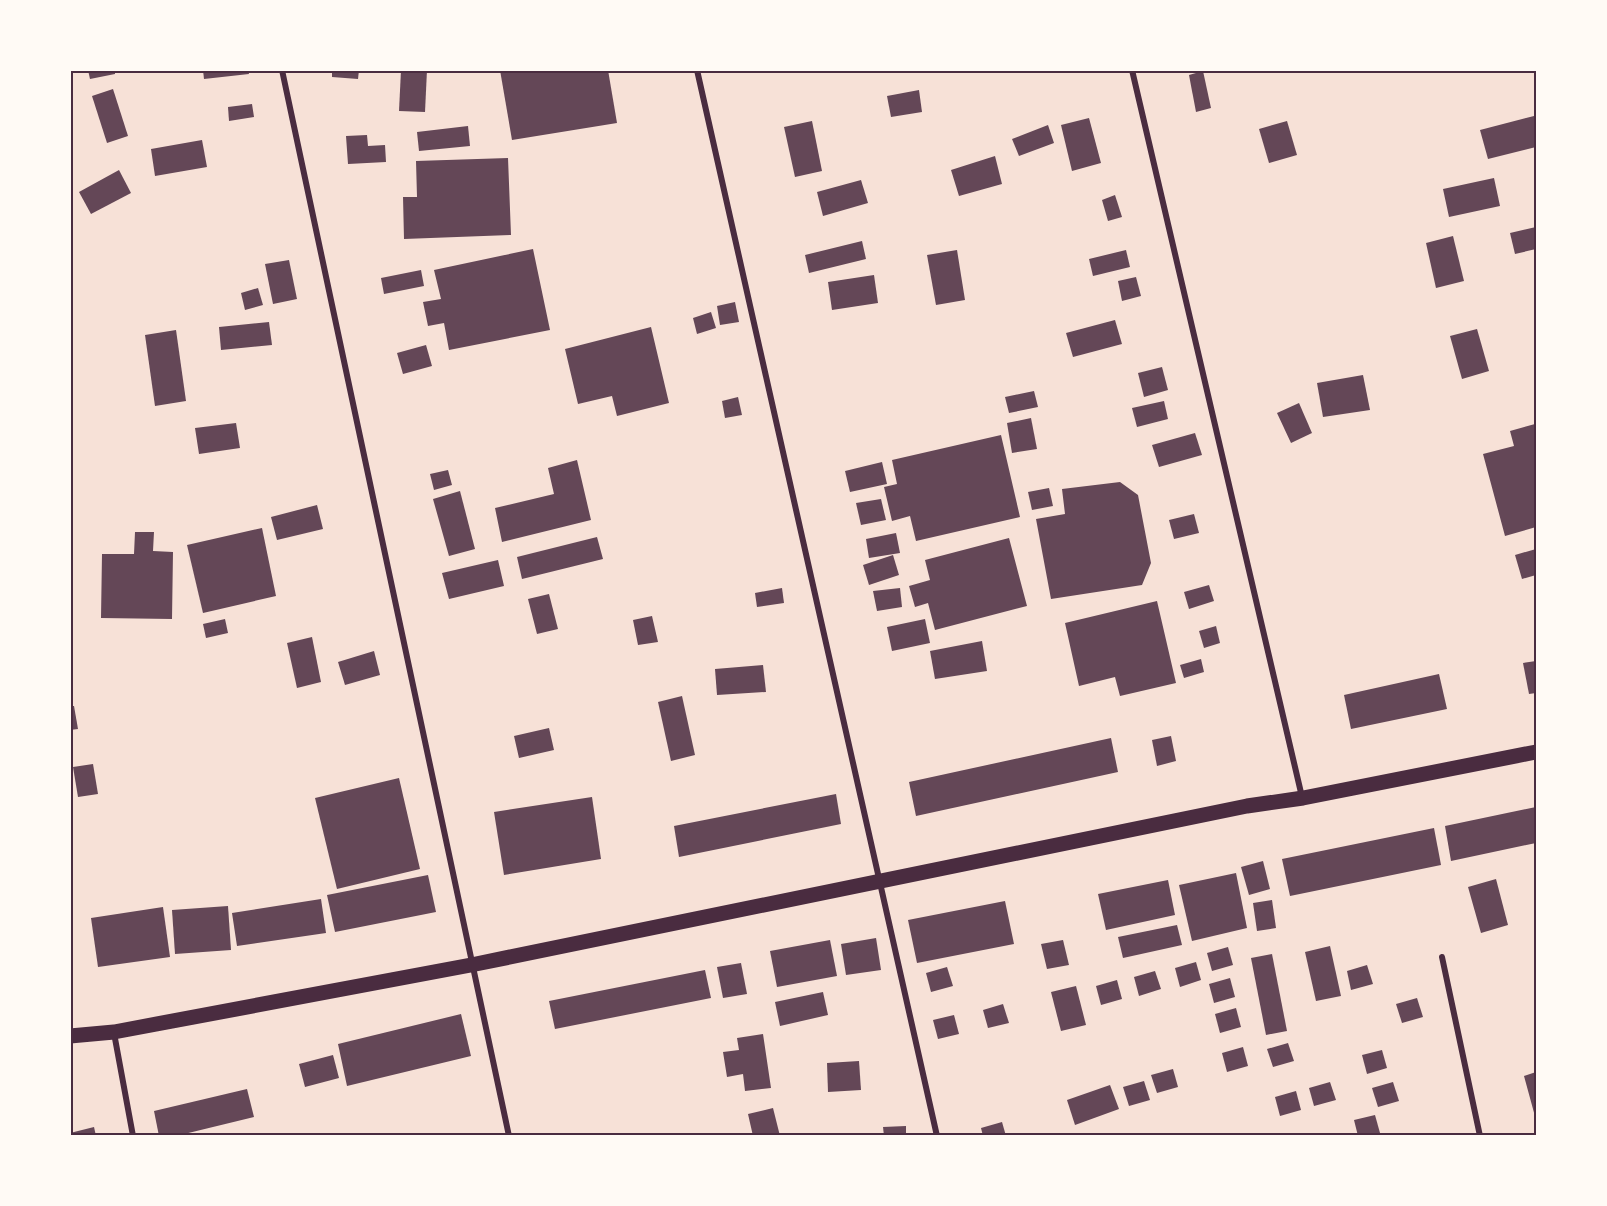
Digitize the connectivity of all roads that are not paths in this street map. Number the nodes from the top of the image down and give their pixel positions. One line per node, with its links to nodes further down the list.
1 (282, 70): 8 (street)
2 (698, 70): 6 (street)
3 (1132, 70): 5 (street)
4 (1536, 752): 5 (main road)
5 (1303, 798): 6 (main road)
6 (880, 879): 8 (main road); 13 (street)
7 (1442, 957): 14 (street)
8 (471, 965): 9 (main road); 12 (street)
9 (114, 1032): 10 (main road); 11 (street)
10 (70, 1036)
11 (133, 1136)
12 (509, 1136)
13 (938, 1136)
14 (1480, 1136)

